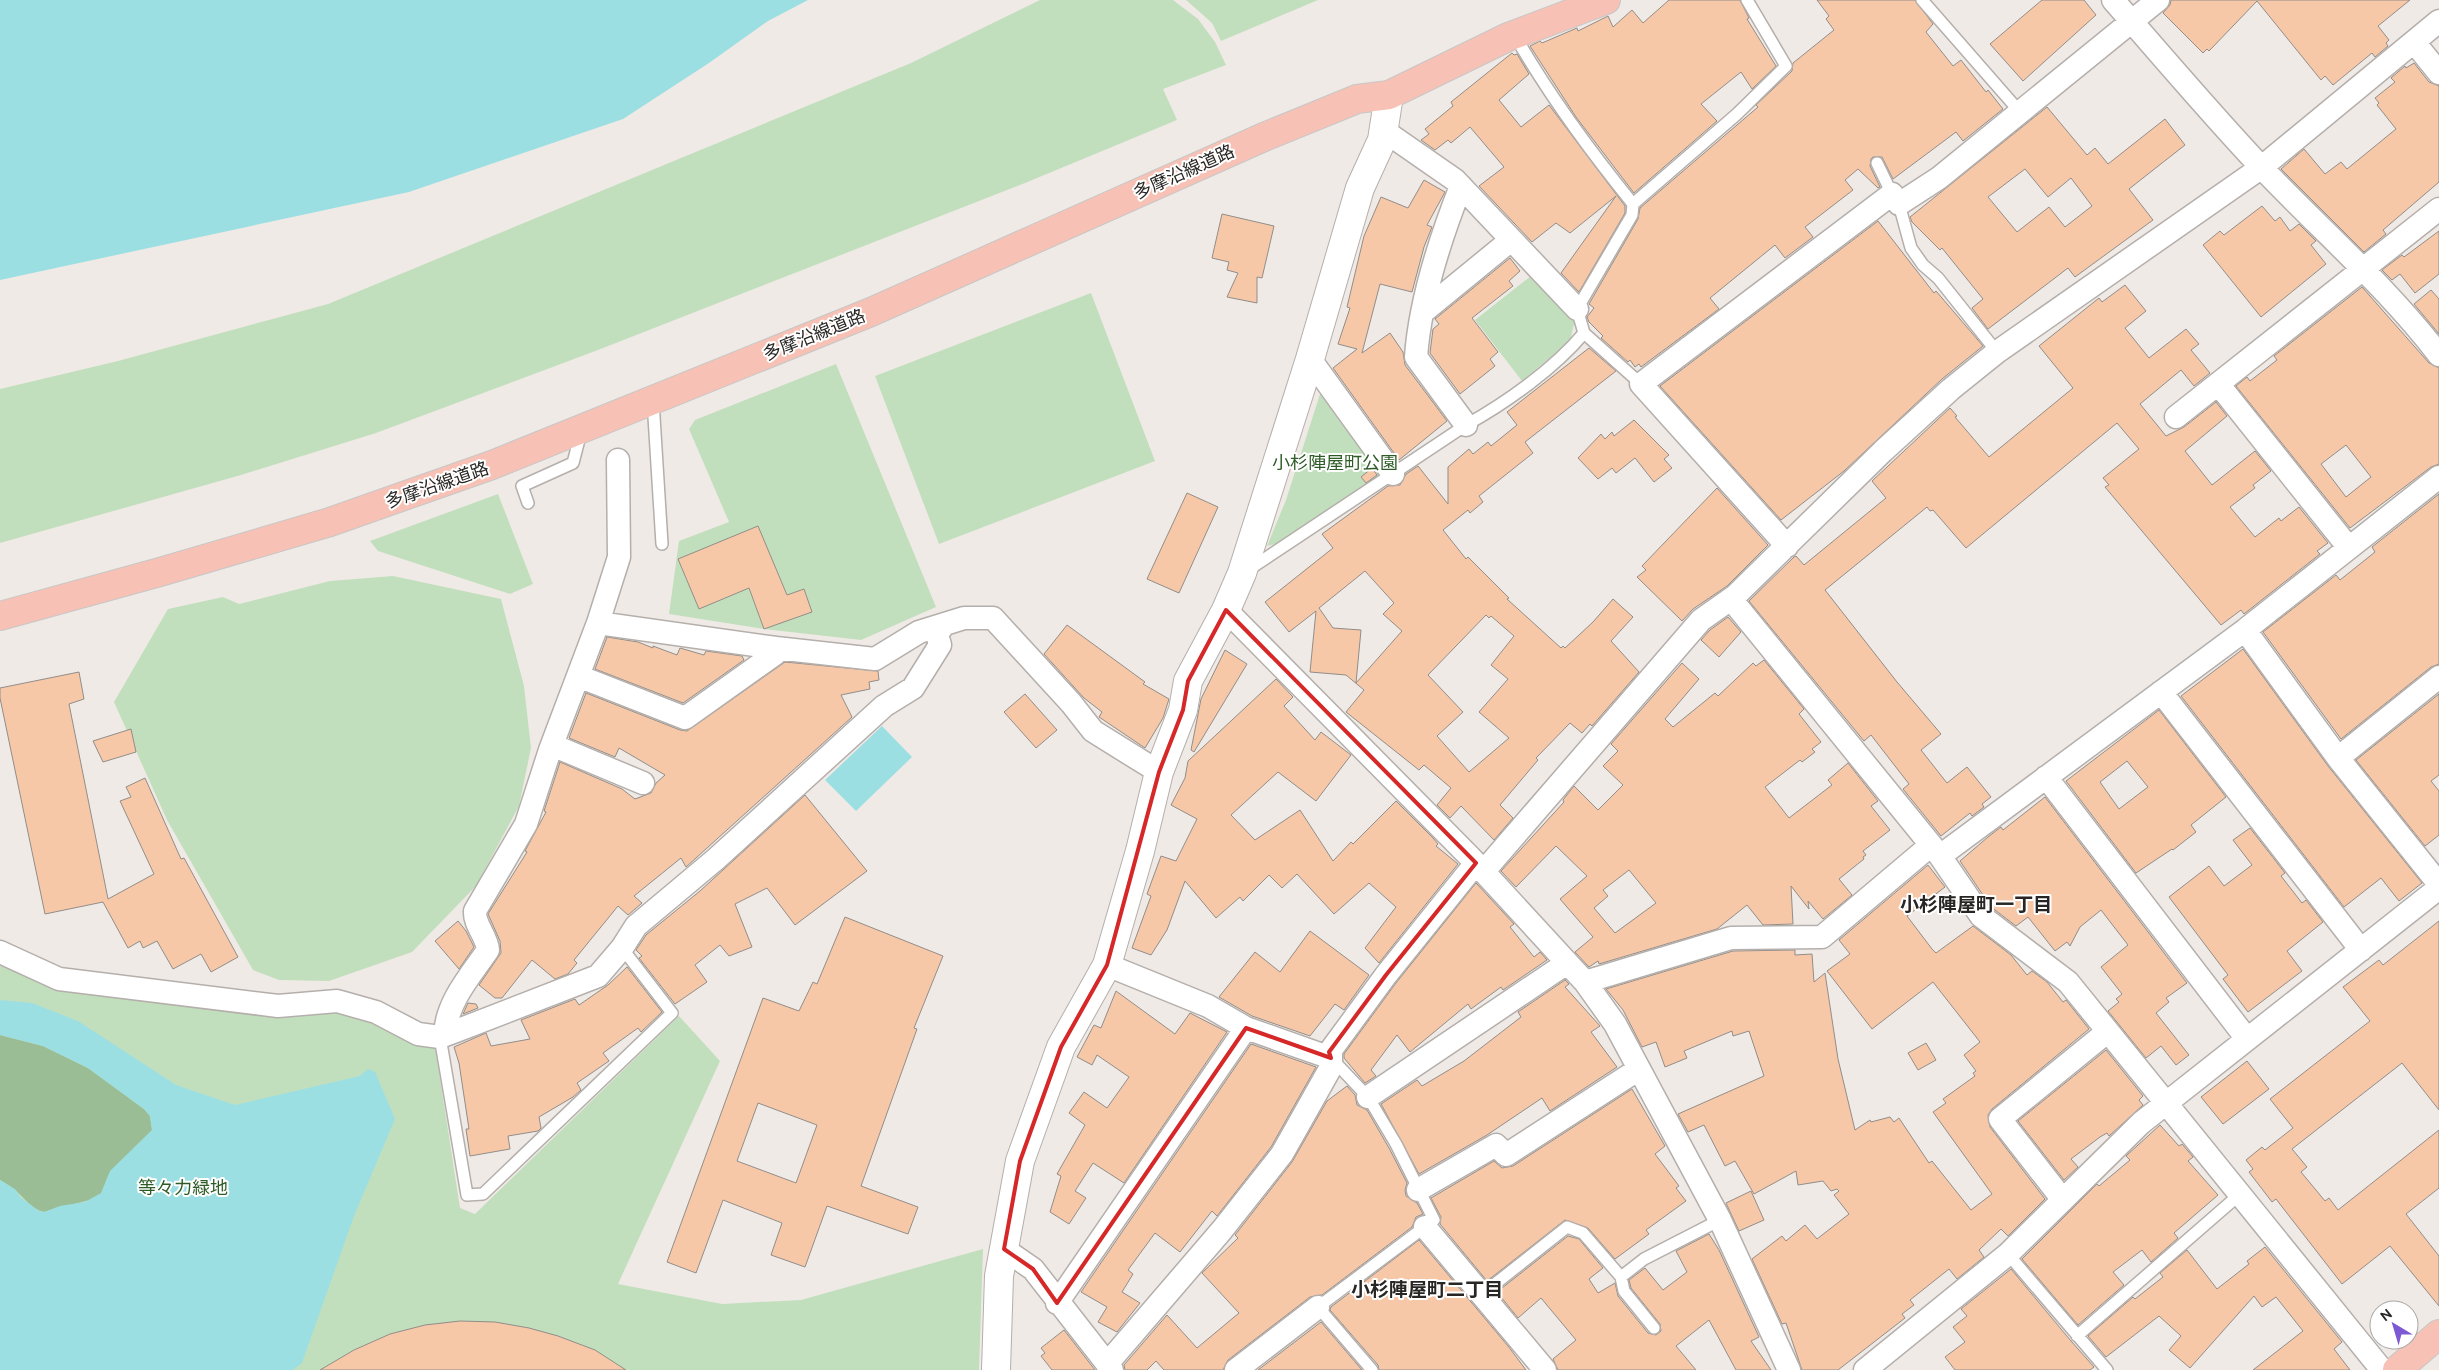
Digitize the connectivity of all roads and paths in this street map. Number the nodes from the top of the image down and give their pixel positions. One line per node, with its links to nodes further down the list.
1 (1606, 0): 8 (main road, 多摩沿線道路)
2 (1747, 0): 18 (lane)
3 (1922, 0): 12 (lane)
4 (2114, 0): 6 (street)
5 (2158, 0): 6 (street)
6 (2132, 21): 12 (street); 15 (street)
7 (2439, 21): 9 (street)
8 (1514, 34): 11 (main road, 多摩沿線道路); 18 (lane)
9 (2414, 42): 10 (street); 15 (street)
10 (2439, 73)
11 (1389, 95): 13 (street); 30 (main road, 多摩沿線道路)
12 (2020, 112): 17 (street)
13 (1383, 130): 16 (street); 27 (street)
14 (1877, 163): 17 (lane)
15 (2262, 168): 21 (street); 25 (street)
16 (1460, 186): 20 (street); 23 (street)
17 (1896, 199): 25 (lane); 28 (street)
18 (1633, 204): 22 (lane)
19 (2439, 209): 21 (street)
20 (1511, 240): 22 (street); 23 (street)
21 (2363, 270): 26 (street); 29 (street)
22 (1577, 309): 24 (lane)
23 (1423, 312): 32 (street)
24 (1584, 333): 28 (lane); 32 (lane)
25 (1997, 352): 39 (street)
26 (2439, 355)
27 (1310, 359): 35 (street); 41 (street)
28 (1641, 384): 39 (street)
29 (2219, 385): 31 (street); 40 (street)
30 (653, 401): 33 (main road, 多摩沿線道路); 38 (lane)
31 (2176, 418)
32 (1466, 425): 35 (lane)
33 (582, 430): 37 (lane); 44 (main road, 多摩沿線道路)
34 (618, 460): 45 (street)
35 (1392, 474): 41 (lane)
36 (2439, 477): 40 (street)
37 (528, 503)
38 (662, 544)
39 (1787, 546): 42 (street)
40 (2350, 548): 47 (street)
41 (1242, 573): 43 (street)
42 (1731, 599): 57 (street); 58 (street)
43 (1226, 610): 54 (street); 58 (street)
44 (0, 616)
45 (598, 623): 48 (street); 49 (street)
46 (943, 626): 48 (street); 54 (street); 61 (street)
47 (2245, 630): 51 (street); 53 (street)
48 (776, 648): 49 (street)
49 (578, 676): 52 (street)
50 (2439, 677): 53 (street)
51 (2161, 692): 55 (street); 62 (street)
52 (552, 745): 56 (street); 69 (street)
53 (2338, 758): 59 (street)
54 (1159, 772): 65 (street)
55 (2046, 778): 57 (street); 70 (street)
56 (643, 783)
57 (1936, 851): 66 (street); 68 (street)
58 (1480, 867): 64 (street); 71 (street)
59 (2439, 884)
60 (2439, 888): 62 (street)
61 (622, 948): 69 (street); 69 (lane)
62 (2361, 950): 70 (street)
63 (0, 952): 69 (street)
64 (1566, 963): 66 (street); 73 (street)
65 (1108, 965): 67 (street); 80 (street)
66 (1584, 982): 72 (street)
67 (1246, 1028): 71 (street); 84 (street)
68 (2108, 1032): 74 (street); 77 (street)
69 (442, 1036)
70 (2247, 1039): 74 (street)
71 (1331, 1058): 73 (lane); 89 (street)
72 (1639, 1069): 75 (street); 78 (street)
73 (1368, 1097): 75 (lane)
74 (2165, 1104): 76 (street); 77 (street)
75 (1418, 1190): 79 (lane)
76 (2240, 1195): 88 (lane); 97 (street)
77 (2063, 1200): 81 (street)
78 (1720, 1220): 82 (lane); 94 (street)
79 (1425, 1227): 83 (street); 85 (lane)
80 (1004, 1249): 84 (street); 90 (street)
81 (2008, 1254): 88 (lane); 95 (street)
82 (1621, 1277): 83 (lane); 86 (lane)
83 (1481, 1295): 93 (street)
84 (1057, 1302): 89 (street)
85 (1318, 1307): 91 (street); 92 (lane)
86 (1654, 1328)
87 (2439, 1334): 98 (main road)
88 (2077, 1336): 96 (lane)
89 (1110, 1367)
90 (996, 1370)
91 (1236, 1370)
92 (1372, 1370)
93 (1545, 1370)
94 (1789, 1370)
95 (1865, 1370)
96 (2107, 1370)
97 (2382, 1370)
98 (2397, 1370)

